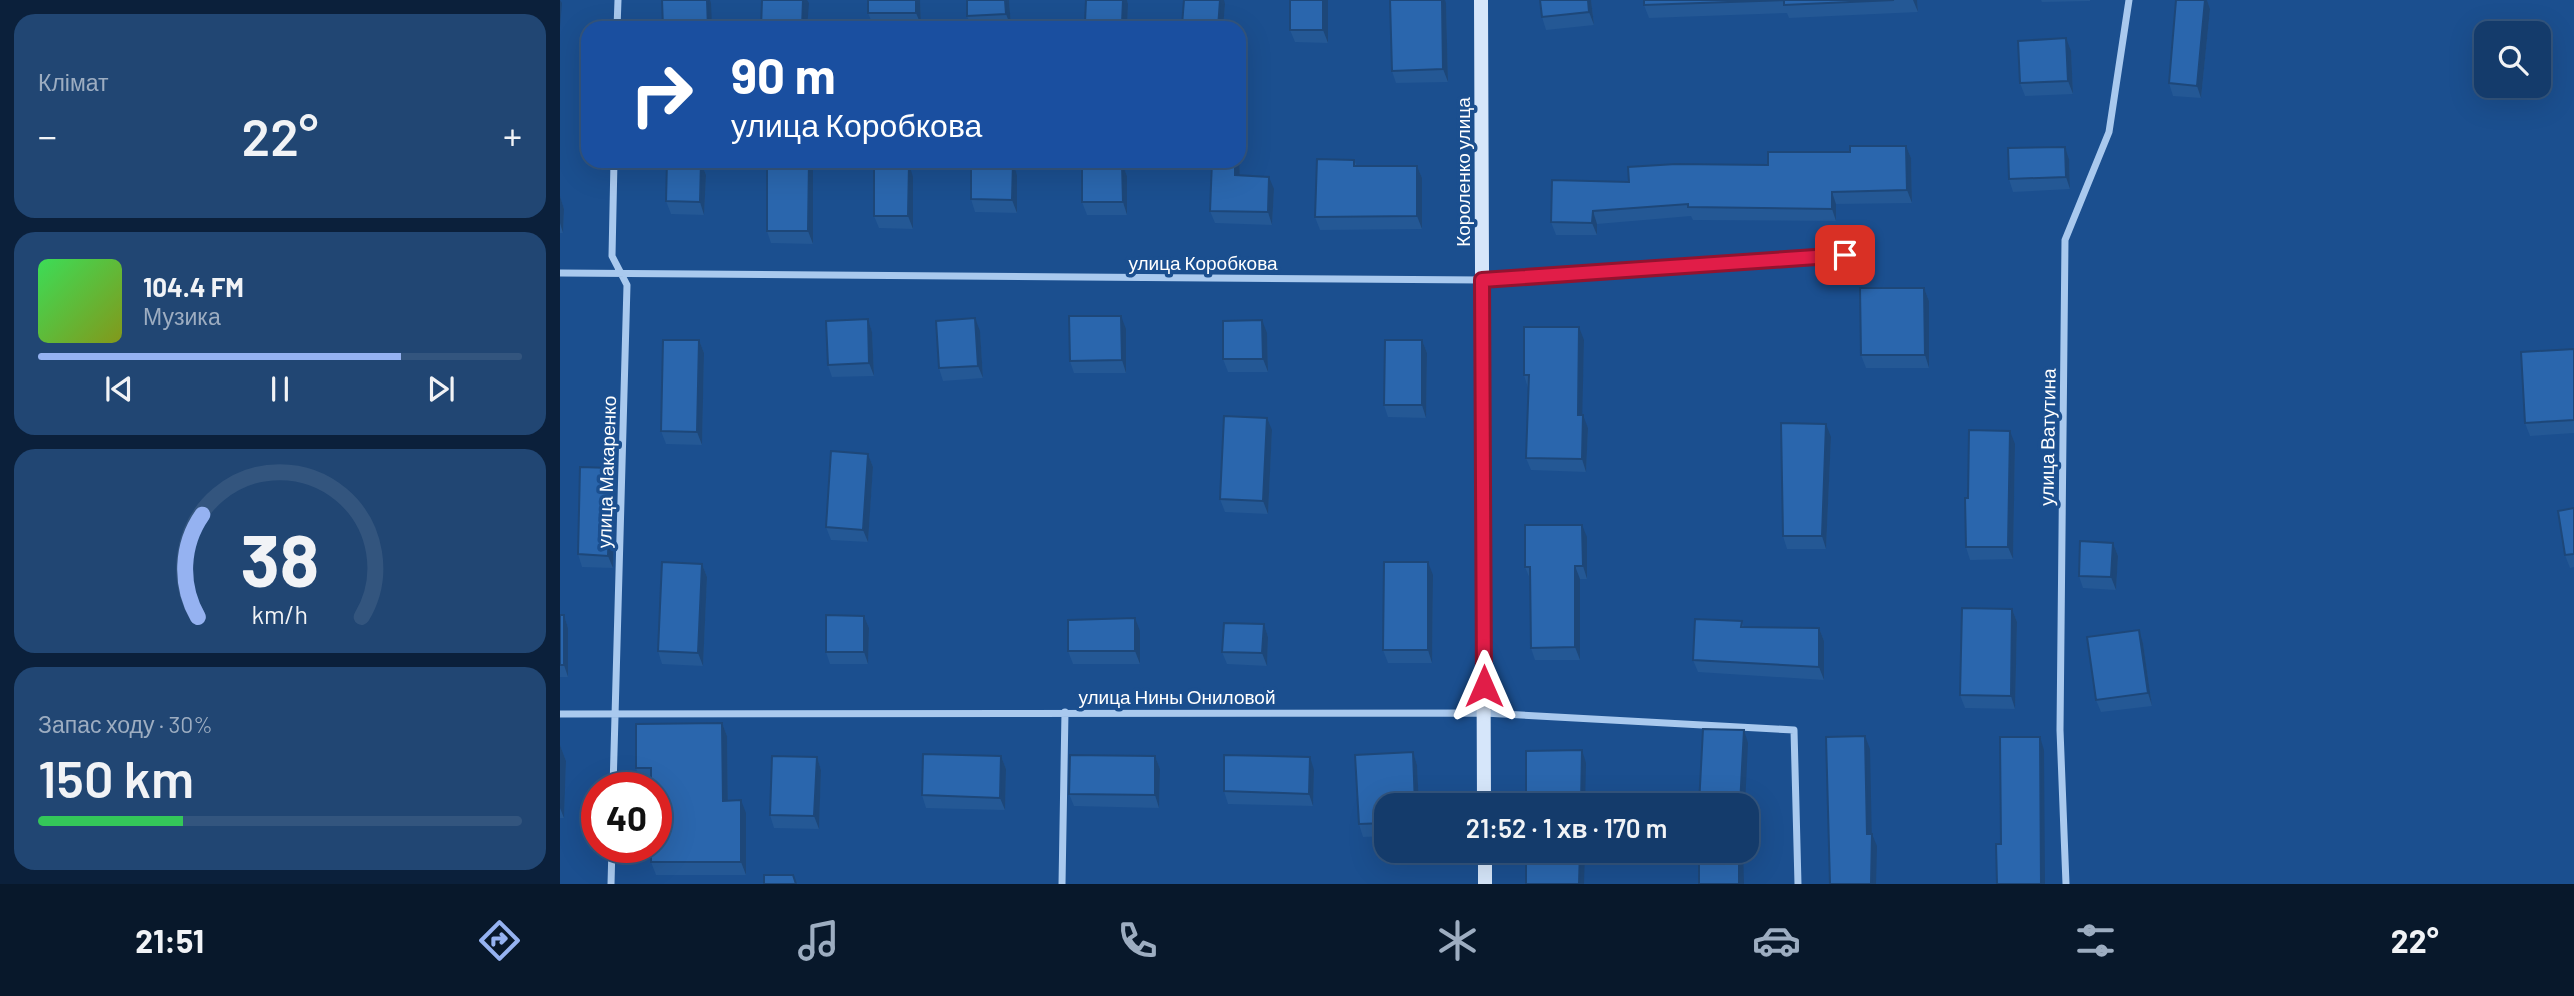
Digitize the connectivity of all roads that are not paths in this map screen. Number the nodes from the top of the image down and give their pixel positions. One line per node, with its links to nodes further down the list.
1 (618, 0): 4 (street)
2 (1481, 0): 9 (street, Короленко улица)
3 (2129, 0): 22 (street, улица Ватутина)
4 (617, 21)
5 (614, 168): 8 (street, улица Макаренко)
6 (1845, 255): 9 (street, улица Коробкова)
7 (560, 273): 8 (street, улица Коробкова)
8 (622, 275): 9 (street, улица Коробкова); 10 (street, улица Макаренко)
9 (1482, 280): 13 (street, Короленко улица)
10 (614, 711): 11 (street, улица Нины Ониловой); 12 (street, улица Нины Ониловой); 14 (street, улица Макаренко)
11 (1065, 712): 13 (street, улица Нины Ониловой); 19 (street)
12 (560, 713)
13 (1484, 713): 15 (street, Короленко улица); 21 (street, улица Нины Ониловой)
14 (613, 772)
15 (1484, 793)
16 (612, 863): 18 (street)
17 (1485, 863): 20 (street)
18 (611, 884)
19 (1062, 884)
20 (1485, 884)
21 (1798, 884)
22 (2066, 884)

